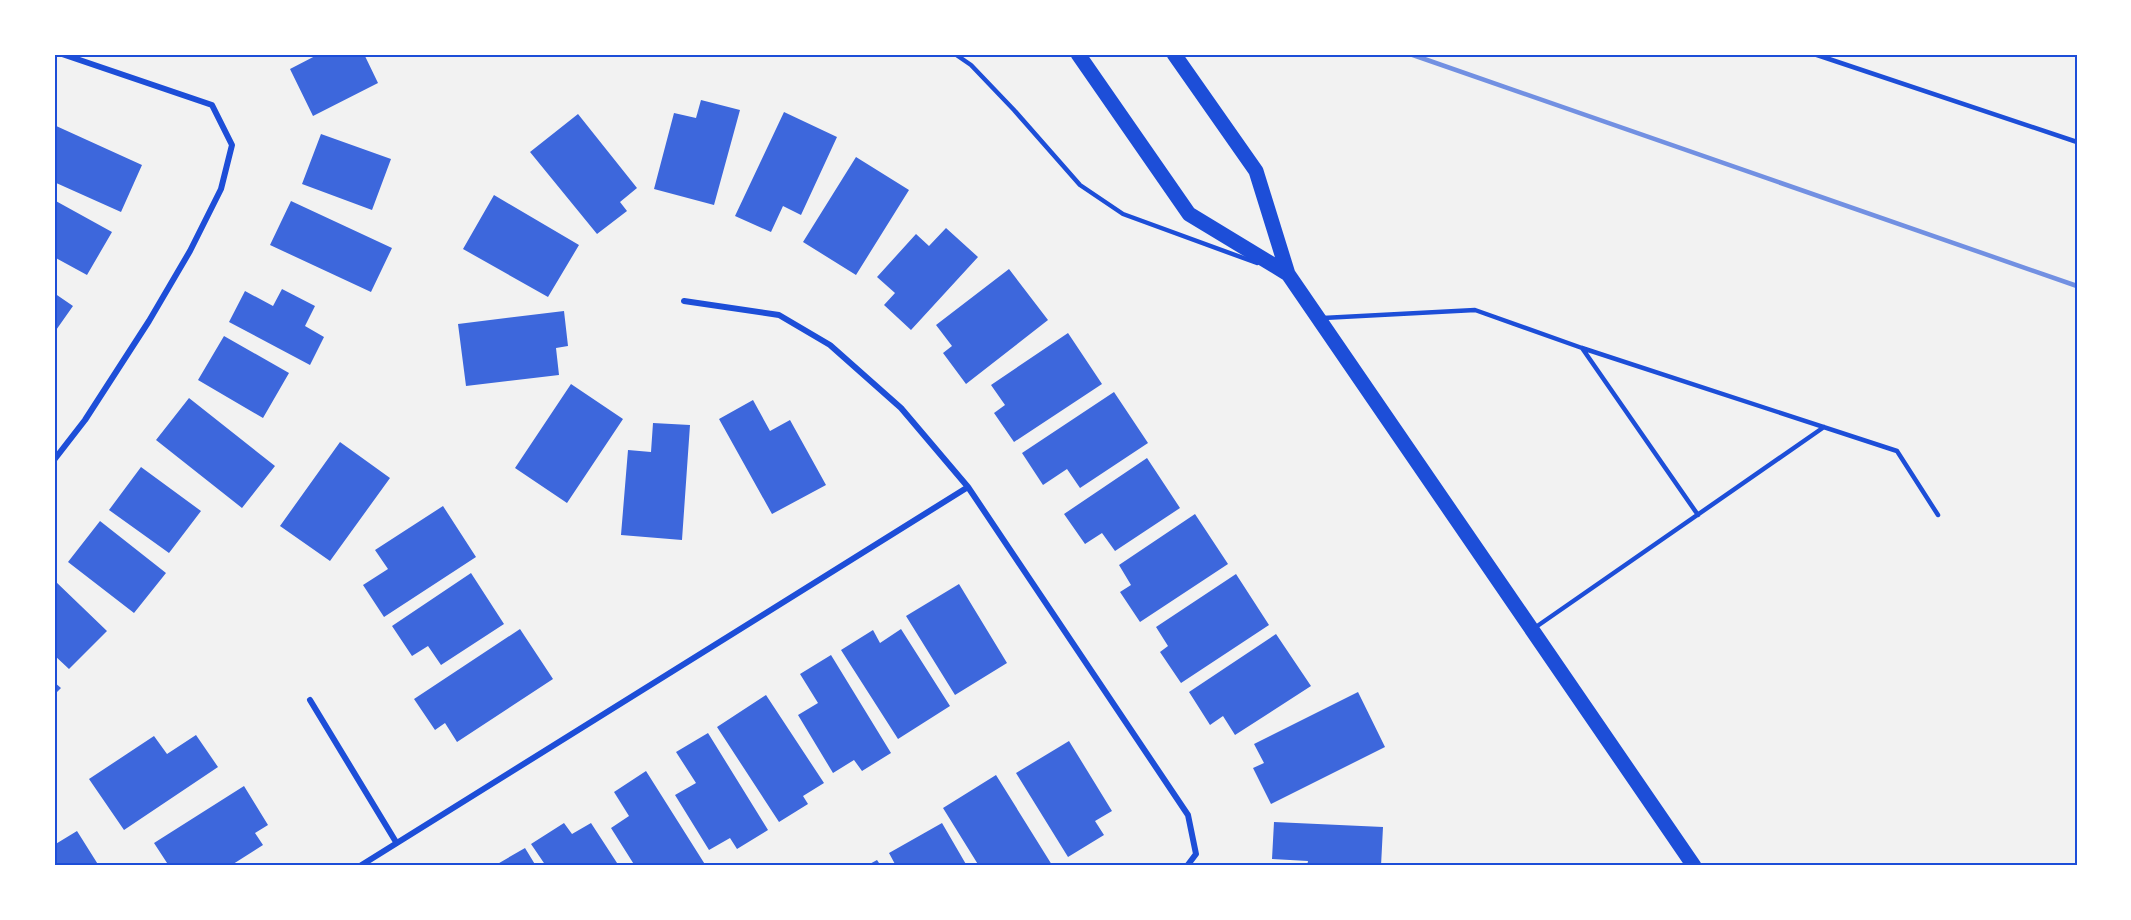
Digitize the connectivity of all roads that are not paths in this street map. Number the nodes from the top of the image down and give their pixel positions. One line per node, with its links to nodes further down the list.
1 (62, 54): 12 (street)
2 (955, 54): 7 (lane)
3 (1078, 54): 7 (main road)
4 (1174, 54): 7 (main road)
5 (1814, 54): 6 (lane)
6 (2077, 142)
7 (1288, 274): 9 (main road)
8 (684, 301): 13 (street)
9 (1318, 318): 10 (lane); 16 (main road)
10 (1582, 348): 11 (lane); 14 (lane)
11 (1824, 427): 14 (lane); 15 (lane)
12 (54, 460)
13 (968, 487): 18 (street); 20 (street)
14 (1698, 515): 16 (lane)
15 (1938, 515)
16 (1532, 630): 21 (main road)
17 (310, 700): 18 (street)
18 (396, 843): 19 (street)
19 (360, 866)
20 (1187, 866)
21 (1694, 866)

